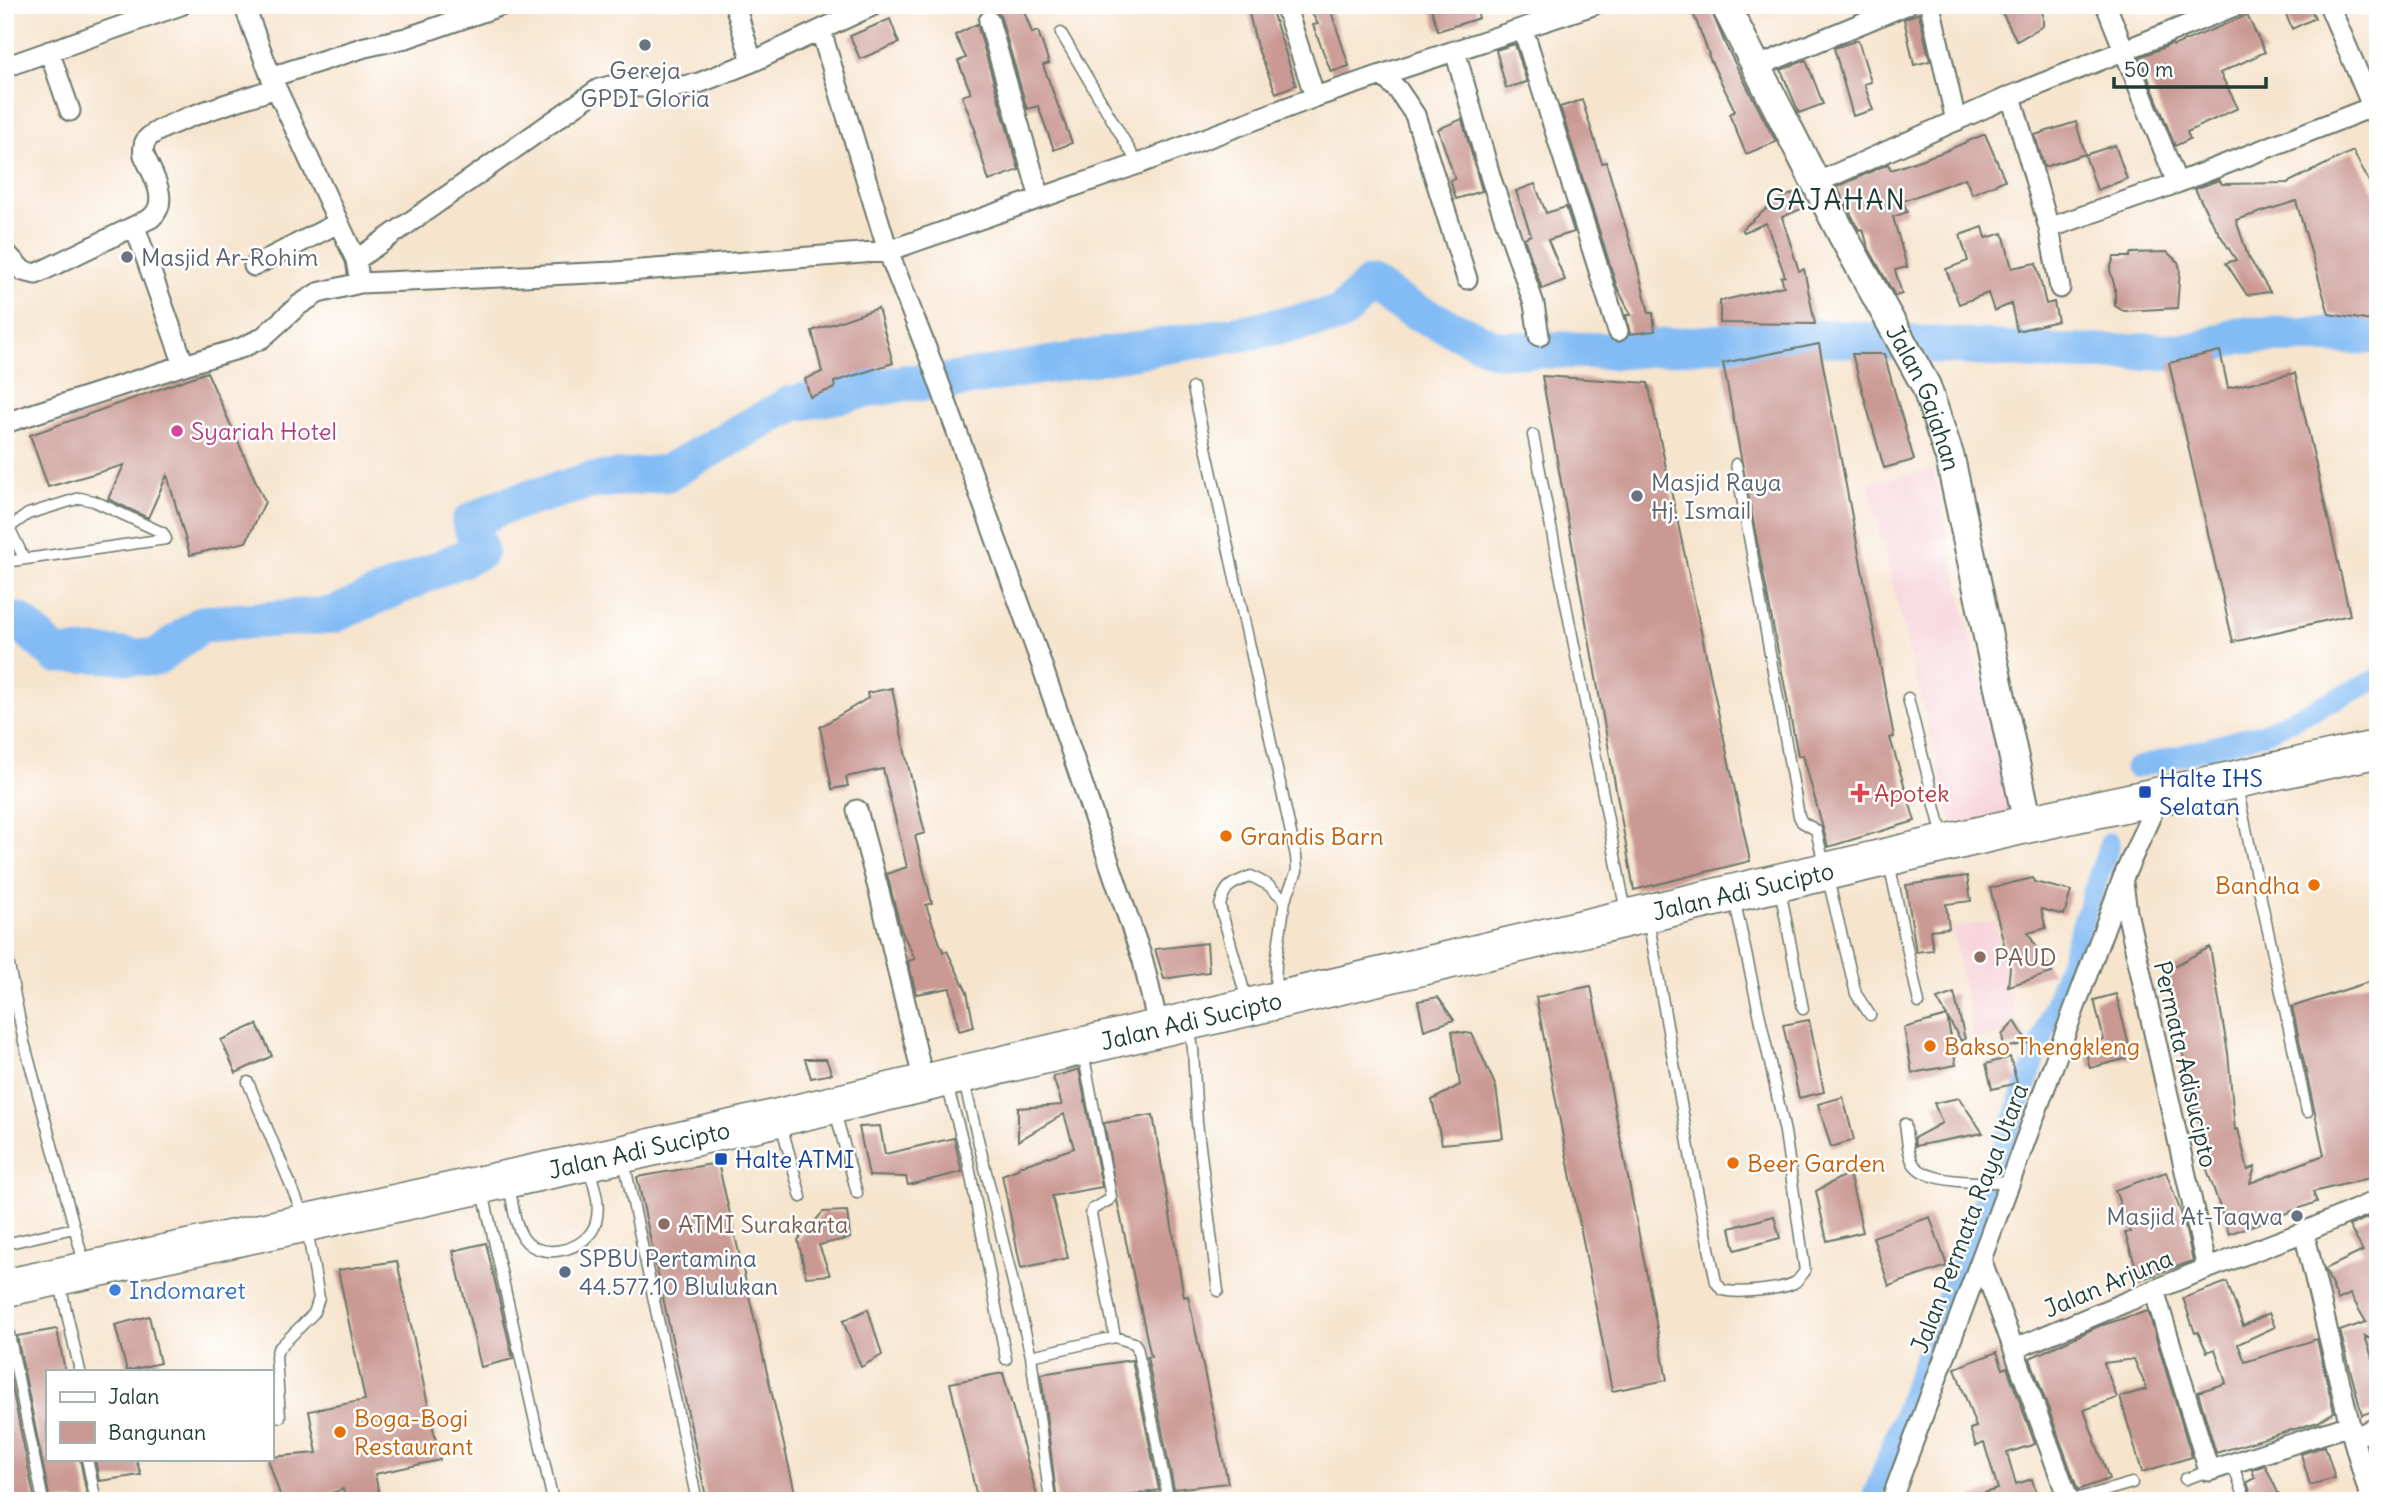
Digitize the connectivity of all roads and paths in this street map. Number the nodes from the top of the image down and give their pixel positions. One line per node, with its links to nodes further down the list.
1 (181, 5): 18 (street)
2 (244, 5): 25 (street)
3 (502, 5): 25 (street)
4 (735, 5): 21 (street)
5 (874, 5): 16 (street)
6 (1285, 5): 27 (street)
7 (1593, 5): 15 (street)
8 (1725, 5): 23 (street, Jalan Gajahan)
9 (1906, 5): 23 (street)
10 (1930, 5): 30 (street)
11 (2106, 5): 20 (street)
12 (2237, 5): 20 (street)
13 (2329, 5): 29 (street)
14 (989, 21): 34 (street)
15 (1523, 29): 19 (street); 45 (street)
16 (821, 31): 21 (street); 39 (street)
17 (1061, 33): 31 (lane)
18 (49, 51): 22 (street); 28 (street)
19 (1455, 51): 24 (street); 46 (street)
20 (2125, 52): 26 (street); 33 (street)
21 (752, 62): 40 (street)
22 (6, 64)
23 (1756, 66): 32 (street, Jalan Gajahan)
24 (1381, 75): 27 (street); 42 (street)
25 (274, 83): 35 (street); 36 (street)
26 (2011, 96): 30 (street); 37 (street)
27 (1315, 97): 31 (street)
28 (70, 111)
29 (2375, 113): 33 (street)
30 (1956, 121): 32 (street)
31 (1138, 164): 34 (street)
32 (1815, 183): 60 (street, Jalan Gajahan)
33 (2178, 183): 37 (street)
34 (1040, 198): 39 (street)
35 (338, 223): 40 (street); 41 (street)
36 (135, 227): 38 (street); 47 (street)
37 (2049, 228): 44 (street)
38 (5, 251)
39 (887, 251): 43 (street); 74 (street)
40 (356, 260): 43 (street)
41 (254, 266)
42 (1467, 279)
43 (360, 283): 47 (street)
44 (2060, 288)
45 (1618, 331)
46 (1539, 335)
47 (184, 365): 49 (street)
48 (1193, 388): 67 (lane)
49 (5, 423)
50 (1533, 435): 68 (lane)
51 (1736, 464): 63 (lane)
52 (8, 523): 53 (lane); 53 (lane)
53 (24, 558): 54 (lane)
54 (5, 562)
55 (1908, 698): 61 (lane)
56 (2378, 749): 57 (highway, Jalan Adi Sucipto)
57 (2235, 780): 58 (highway, Jalan Adi Sucipto); 79 (lane)
58 (2159, 797): 60 (highway, Jalan Adi Sucipto); 64 (street, Jalan Permata Raya Utara)
59 (857, 810): 76 (street)
60 (2028, 824): 61 (highway, Jalan Adi Sucipto)
61 (1945, 844): 62 (highway, Jalan Adi Sucipto)
62 (1888, 859): 63 (highway, Jalan Adi Sucipto); 70 (lane)
63 (1826, 873): 65 (highway, Jalan Adi Sucipto); 73 (lane)
64 (2123, 878): 85 (street, Jalan Permata Raya Utara); 94 (street, Permata Adisucipto)
65 (1779, 884): 66 (highway, Jalan Adi Sucipto); 72 (lane)
66 (1733, 895): 68 (highway, Jalan Adi Sucipto); 68 (lane)
67 (1285, 900): 71 (lane); 71 (lane)
68 (1637, 917): 71 (highway, Jalan Adi Sucipto)
69 (5, 945): 90 (lane)
70 (1919, 1003)
71 (1262, 1005): 74 (highway, Jalan Adi Sucipto)
72 (1802, 1009)
73 (1870, 1015)
74 (1174, 1026): 75 (highway, Jalan Adi Sucipto); 98 (lane)
75 (1082, 1046): 76 (highway, Jalan Adi Sucipto); 100 (lane)
76 (944, 1078): 78 (highway, Jalan Adi Sucipto); 102 (lane); 103 (lane)
77 (248, 1082): 89 (lane)
78 (833, 1104): 80 (highway, Jalan Adi Sucipto); 86 (lane)
79 (2307, 1112)
80 (779, 1117): 82 (highway, Jalan Adi Sucipto); 87 (lane)
81 (1905, 1124): 85 (lane)
82 (623, 1154): 83 (highway, Jalan Adi Sucipto); 116 (lane)
83 (587, 1161): 84 (highway, Jalan Adi Sucipto); 84 (lane)
84 (495, 1182): 89 (highway, Jalan Adi Sucipto); 115 (lane)
85 (2005, 1182): 93 (street, Jalan Permata Raya Utara)
86 (858, 1193)
87 (801, 1197)
88 (2378, 1200): 91 (street, Jalan Arjuna)
89 (306, 1222): 95 (highway, Jalan Adi Sucipto); 105 (lane)
90 (74, 1227): 92 (lane); 95 (lane)
91 (2304, 1232): 97 (street, Jalan Arjuna); 107 (street)
92 (5, 1244)
93 (1981, 1259): 101 (street); 119 (street, Jalan Permata Raya Utara)
94 (2205, 1260)
95 (72, 1273): 96 (highway, Jalan Adi Sucipto); 104 (lane)
96 (5, 1287)
97 (2154, 1290): 101 (street, Jalan Arjuna); 110 (street)
98 (1218, 1291)
99 (5, 1314): 113 (lane)
100 (1115, 1337): 102 (lane); 118 (lane)
101 (2014, 1349): 120 (street)
102 (1031, 1356): 117 (lane)
103 (1006, 1359)
104 (80, 1370)
105 (280, 1417)
106 (2378, 1427): 107 (street)
107 (2352, 1432): 109 (street); 122 (street)
108 (87, 1460): 114 (lane)
109 (2232, 1464): 110 (street); 121 (lane)
110 (2209, 1471): 111 (lane)
111 (2185, 1479)
112 (2132, 1483): 120 (lane)
113 (43, 1501)
114 (96, 1501)
115 (553, 1501)
116 (697, 1501)
117 (1050, 1501)
118 (1137, 1501)
119 (1891, 1501)
120 (2069, 1501)
121 (2246, 1501)
122 (2371, 1501)

